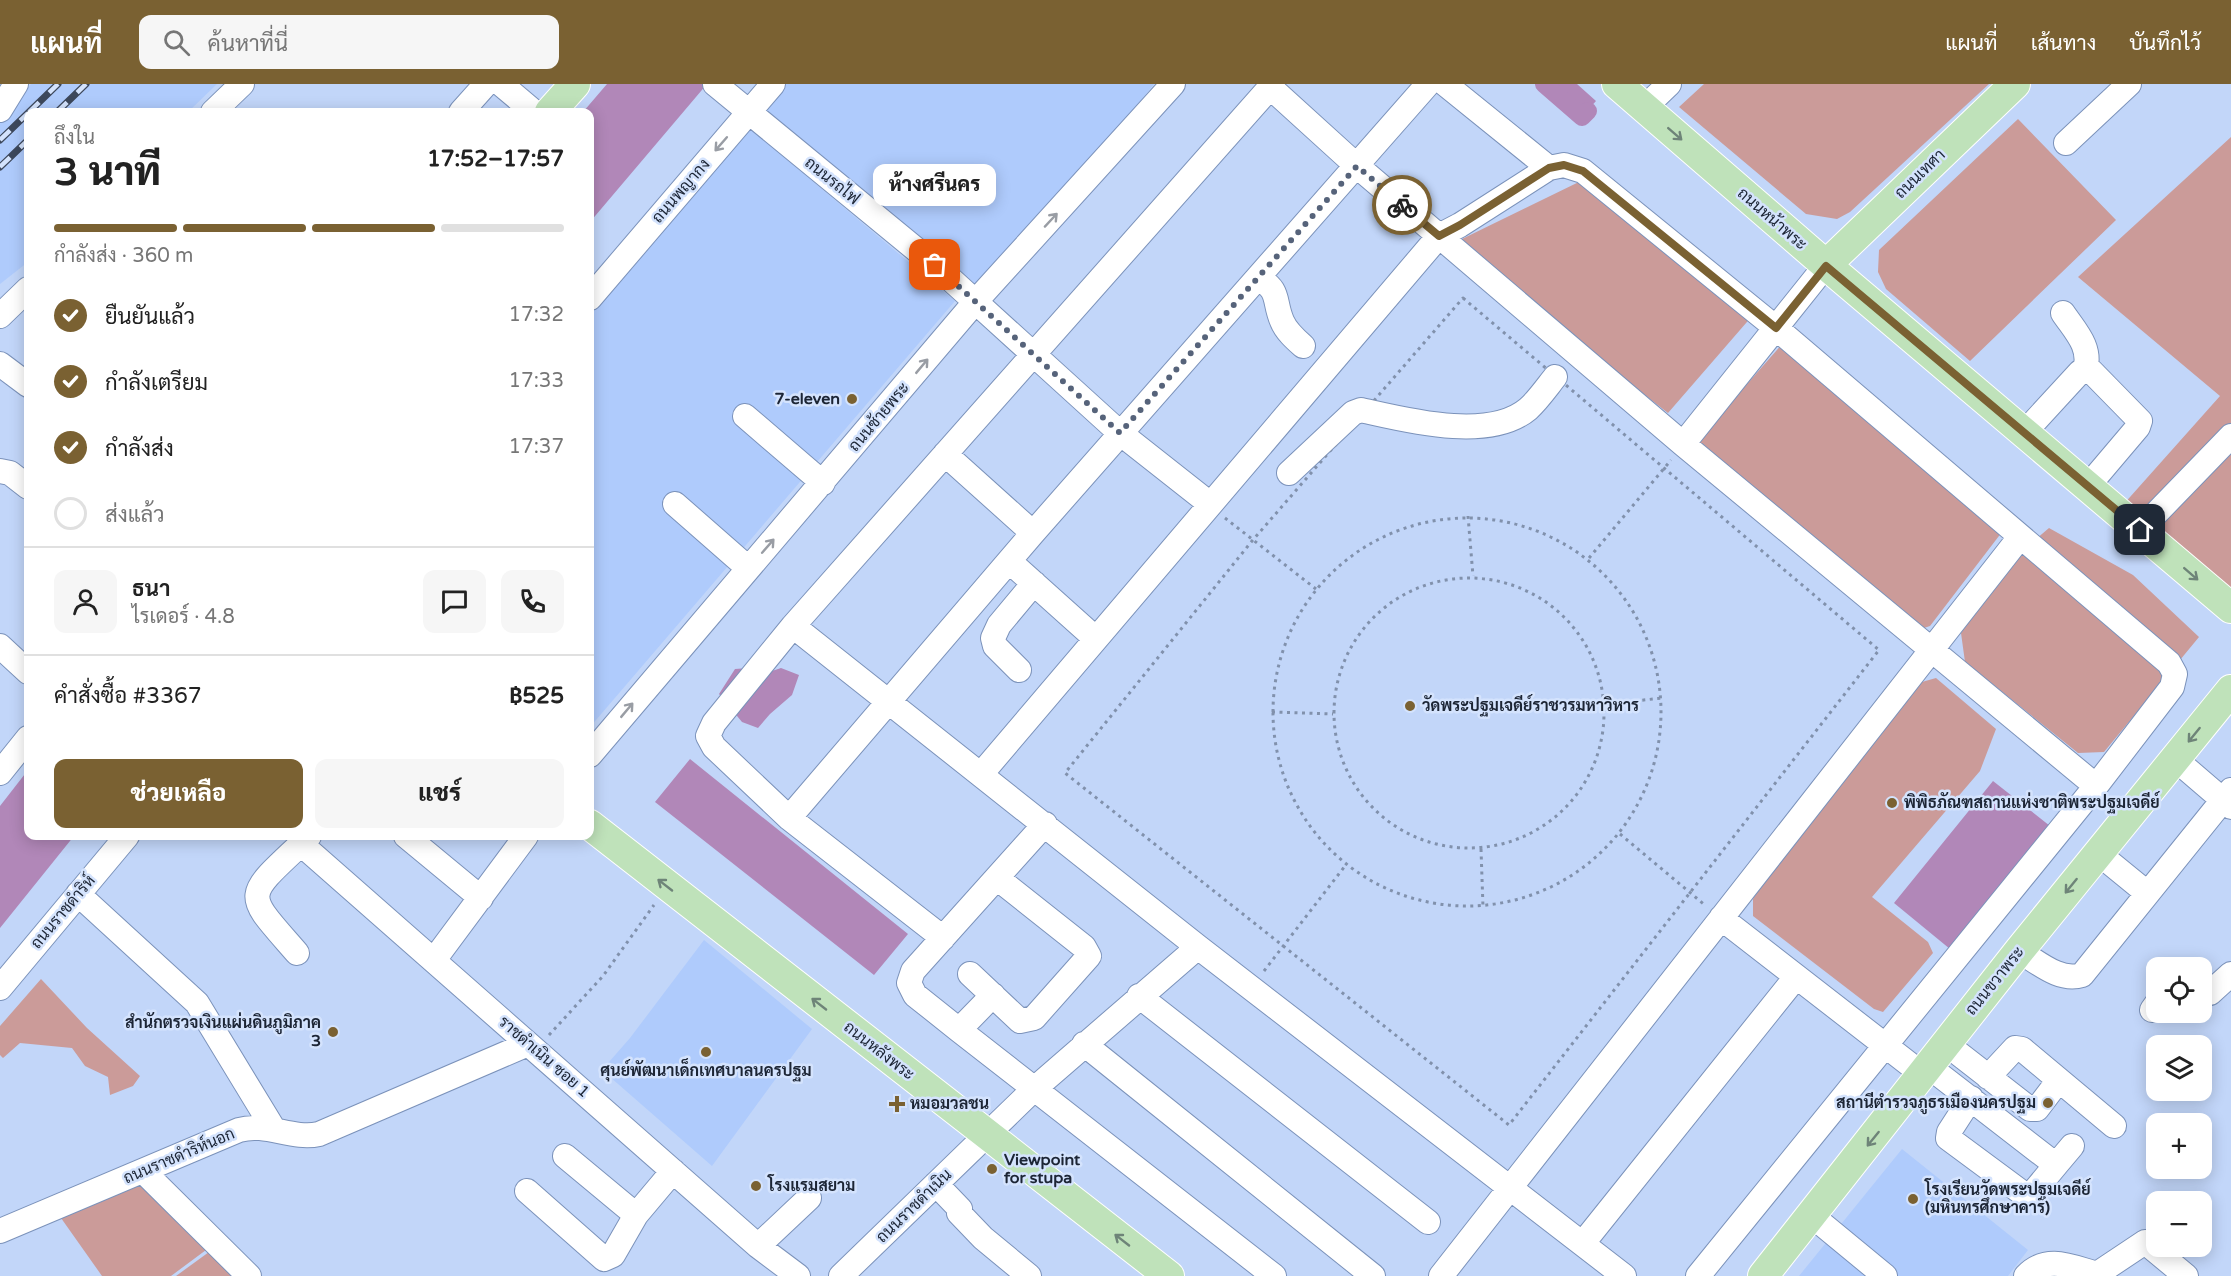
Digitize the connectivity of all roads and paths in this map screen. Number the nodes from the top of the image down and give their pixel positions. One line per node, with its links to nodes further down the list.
1 (242, 84): 15 (street)
2 (486, 84): 16 (street)
3 (501, 84): 17 (street)
4 (575, 84): 18 (main road)
5 (773, 84): 19 (street, ถนนพญากง)
6 (1173, 84): 28 (street, ถนนซ้ายพระ, one-way to 6)
7 (1428, 84): 21 (street)
8 (1446, 84): 22 (street)
9 (1669, 84): 14 (street)
10 (2015, 84): 24 (main road, ถนนเทศา)
11 (2128, 84): 20 (street)
12 (1272, 86): 21 (street); 33 (street)
13 (718, 87): 19 (street, ถนนรถไฟ)
14 (1631, 96): 24 (main road, ถนนหน้าพระ, one-way to 24)
15 (217, 108)
16 (465, 108)
17 (529, 108)
18 (554, 108)
19 (748, 113): 27 (street, ถนนพญากง, one-way to 27); 28 (street, ถนนรถไฟ)
20 (2066, 143)
21 (1357, 166): 23 (street); 25 (street)
22 (1549, 168): 23 (street); 31 (street)
23 (1439, 236): 43 (street); 52 (street)
24 (1826, 266): 31 (street); 41 (main road, ถนนหน้าพระ)
25 (1258, 278): 32 (street); 40 (street)
26 (24, 293): 30 (street)
27 (594, 293)
28 (976, 302): 33 (street, ถนนรถไฟ); 48 (street, ถนนซ้ายพระ, one-way to 28)
29 (2062, 313): 35 (street)
30 (0, 316)
31 (1776, 328): 43 (street); 56 (street)
32 (1303, 346)
33 (1034, 354): 40 (street, ถนนรถไฟ); 44 (street)
34 (0, 364): 37 (street)
35 (2085, 370): 41 (street); 50 (street)
36 (1555, 377): 38 (street); 38 (path); 45 (path)
37 (24, 382)
38 (1366, 411): 47 (street); 57 (path)
39 (745, 416): 48 (street)
40 (1120, 433): 52 (street, ถนนรถไฟ); 55 (street)
41 (2024, 433): 50 (main road, ถนนหน้าพระ)
42 (2231, 436): 54 (street)
43 (1683, 444): 68 (street)
44 (945, 454): 55 (street); 65 (street)
45 (1664, 469): 58 (path); 97 (path)
46 (0, 471): 49 (street)
47 (1289, 473)
48 (823, 483): 60 (street, ถนนซ้ายพระ, one-way to 48)
49 (24, 485)
50 (2088, 486): 54 (main road, ถนนหน้าพระ)
51 (675, 504): 60 (street)
52 (1210, 504): 57 (path); 66 (street)
53 (1468, 516): 58 (path); 61 (path); 63 (path)
54 (2140, 530): 64 (main road, ถนนหน้าพระ, one-way to 64)
55 (1033, 532): 59 (street)
56 (2020, 537): 68 (street); 82 (street)
57 (1252, 541): 63 (path); 105 (path)
58 (1589, 558): 72 (path)
59 (1009, 561): 62 (street); 73 (street)
60 (748, 568): 78 (street, ถนนซ้ายพระ, one-way to 60)
61 (1473, 576): 74 (path); 76 (path)
62 (1034, 583): 66 (street); 70 (street)
63 (1316, 589): 75 (path)
64 (2231, 608)
65 (793, 626): 73 (street); 84 (street)
66 (1096, 639): 81 (street)
67 (0, 646): 69 (street)
68 (1931, 652): 82 (street); 102 (street)
69 (24, 668)
70 (1019, 670)
71 (2231, 690): 80 (main road, ถนนขวาพระ, one-way to 80)
72 (1663, 698): 74 (path); 87 (path)
73 (890, 701): 81 (street); 84 (street)
74 (1605, 704): 92 (path)
75 (1271, 712): 76 (path); 94 (path)
76 (1333, 714): 92 (path)
77 (24, 742): 79 (street)
78 (594, 750)
79 (4, 759)
80 (2175, 759): 83 (street); 93 (main road, ถนนขวาพระ)
81 (982, 773): 85 (street)
82 (2096, 786): 119 (street)
83 (2228, 799): 99 (street)
84 (789, 818): 103 (street)
85 (1045, 824): 95 (street); 104 (street)
86 (594, 828): 96 (main road, ถนนหลังพระ, one-way to 86)
87 (1620, 834): 97 (path); 101 (path)
88 (124, 840): 98 (street, ถนนราชดำริห์)
89 (305, 840): 107 (street); 108 (street, ราชดำเนิน ซอย 1)
90 (411, 840): 100 (street)
91 (523, 840): 100 (street)
92 (1481, 849): 101 (path)
93 (2098, 853): 99 (street); 106 (main road, ถนนขวาพระ, one-way to 106)
94 (1345, 866): 101 (path); 105 (path)
95 (997, 878): 103 (street); 115 (street)
96 (667, 886): 120 (path); 128 (main road, ถนนหลังพระ, one-way to 96)
97 (1690, 892): 105 (path)
98 (78, 894): 113 (street, ถนนราชดำริห์); 127 (street)
99 (2147, 894): 106 (street)
100 (481, 898): 108 (street)
101 (1483, 907)
102 (1721, 918): 111 (street); 135 (street)
103 (943, 938): 117 (street)
104 (1198, 947): 112 (street); 116 (street, ถนนราชดำเนิน)
105 (1282, 948): 112 (path)
106 (2019, 951): 121 (main road, ถนนขวาพระ)
107 (297, 953)
108 (434, 960): 120 (street, ราชดำเนิน ซอย 1)
109 (970, 974): 115 (street)
110 (2231, 974): 114 (street)
111 (1796, 977): 119 (street); 142 (street)
112 (1251, 986): 135 (street)
113 (0, 988)
114 (2212, 991)
115 (993, 995): 117 (street)
116 (1139, 996): 118 (street, ถนนราชดำเนิน); 140 (street)
117 (958, 1030): 124 (street)
118 (1084, 1044): 124 (street, ถนนราชดำเนิน); 151 (street)
119 (1885, 1045): 121 (street); 154 (street)
120 (532, 1047): 127 (street, ถนนราชดำริห์นอก); 133 (street, ราชดำเนิน ซอย 1)
121 (1932, 1061): 122 (street); 125 (street); 139 (main road, ถนนขวาพระ, one-way to 139)
122 (1988, 1077): 123 (street); 123 (street)
123 (2059, 1080): 126 (street)
124 (1033, 1090): 128 (street, ถนนราชดำเนิน); 150 (street)
125 (1971, 1098): 131 (street); 131 (street)
126 (2114, 1126)
127 (273, 1128): 132 (street, ถนนราชดำริห์นอก)
128 (988, 1136): 134 (street, ถนนราชดำเนิน); 149 (main road, ถนนหลังพระ, one-way to 128)
129 (2072, 1146): 131 (street)
130 (565, 1156): 138 (street)
131 (2056, 1165)
132 (143, 1171): 141 (street, ถนนราชดำริห์นอก); 145 (street)
133 (673, 1172): 138 (street); 143 (street, ราชดำเนิน ซอย 1)
134 (936, 1184): 147 (street, ถนนราชดำเนิน); 148 (street)
135 (1511, 1189): 142 (street); 152 (street)
136 (527, 1191): 138 (street)
137 (809, 1198): 143 (street)
138 (636, 1215)
139 (1811, 1215): 155 (main road, ถนนขวาพระ); 156 (street)
140 (1428, 1222)
141 (3, 1224)
142 (1583, 1243): 153 (street)
143 (758, 1246): 146 (street, ราชดำเนิน ซอย 1)
144 (2045, 1271): 157 (street)
145 (249, 1276)
146 (798, 1276)
147 (841, 1276)
148 (1029, 1276)
149 (1169, 1276)
150 (1274, 1276)
151 (1373, 1276)
152 (1441, 1276)
153 (1624, 1276)
154 (1698, 1276)
155 (1763, 1276)
156 (1885, 1276)
157 (2186, 1276)

